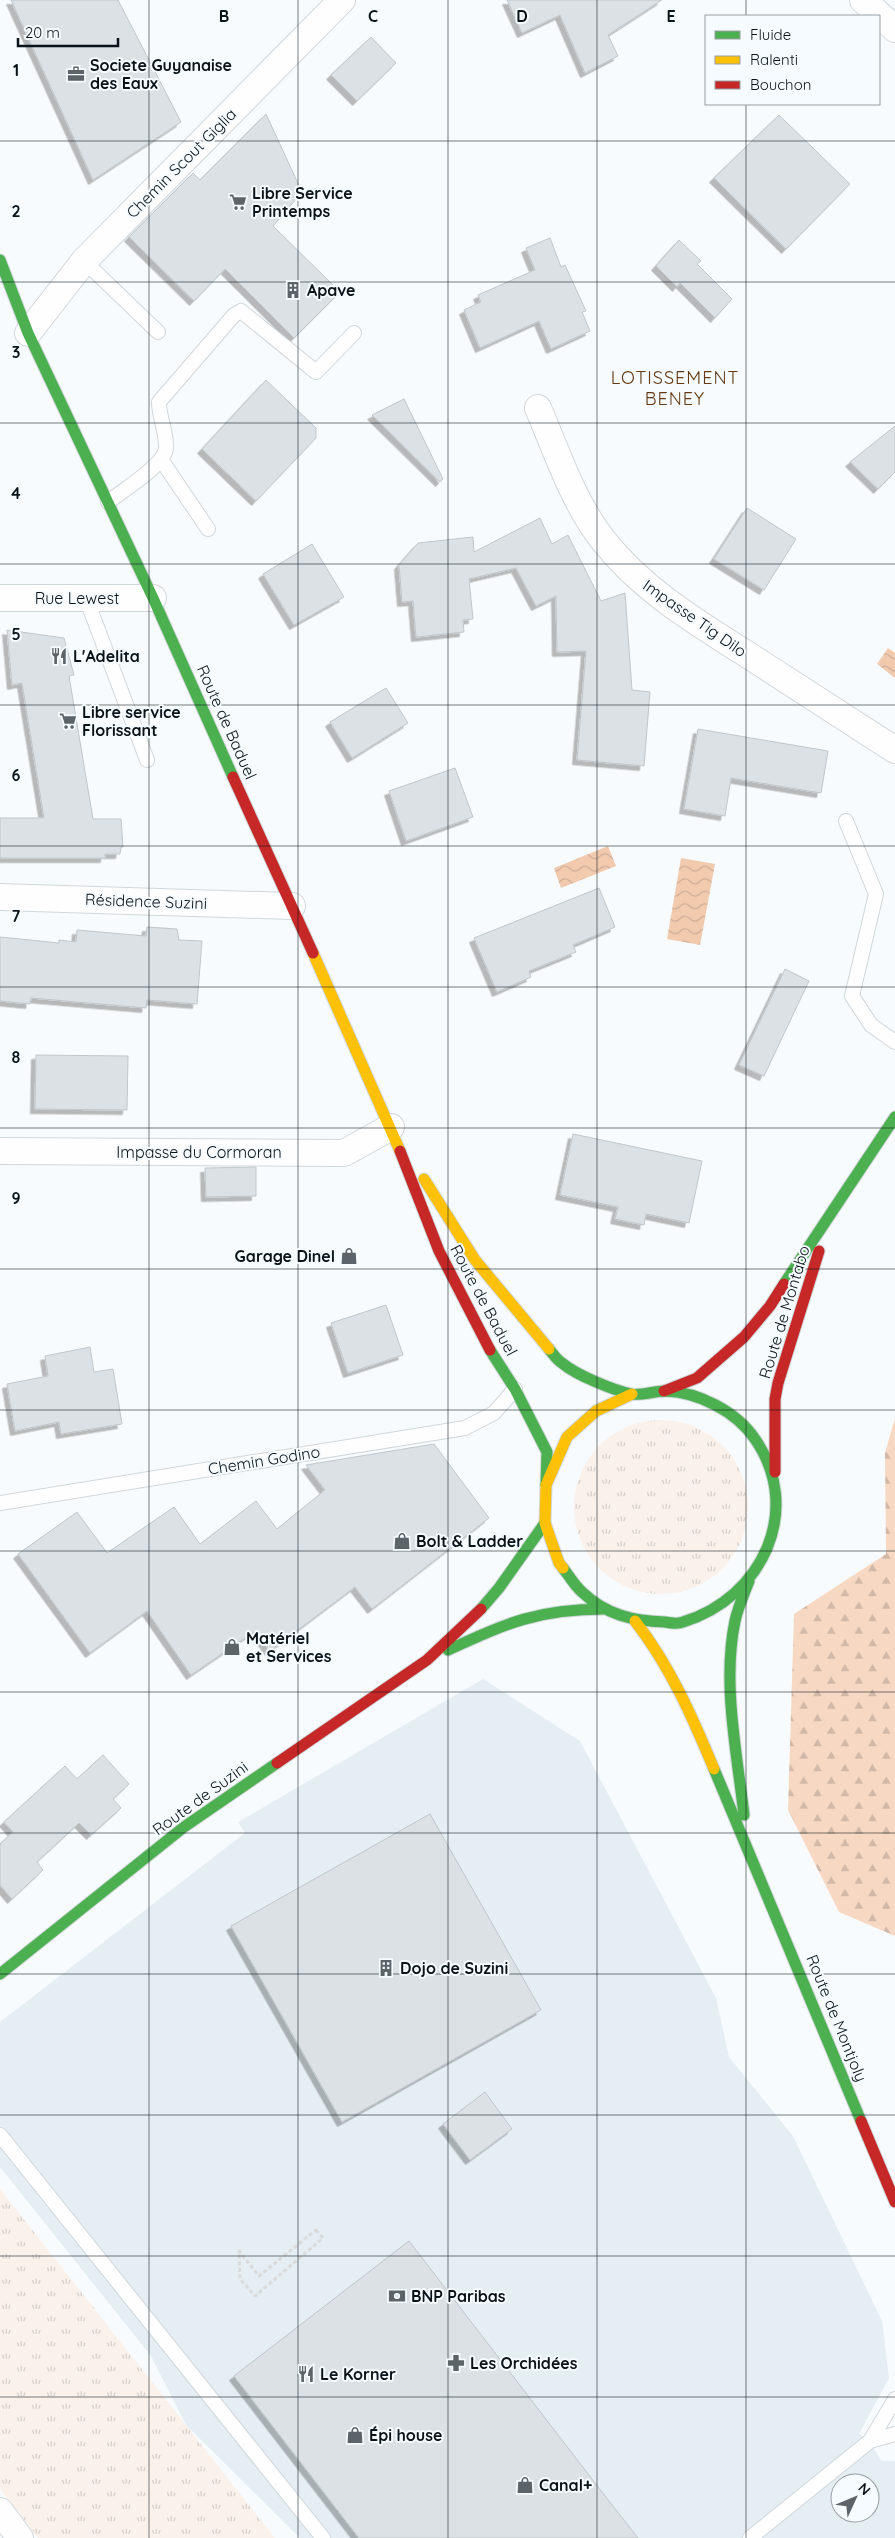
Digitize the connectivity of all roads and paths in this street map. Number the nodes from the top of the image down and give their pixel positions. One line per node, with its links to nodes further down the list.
1 (342, 0): 7 (street, Chemin Scout Giglia)
2 (863, 0): 3 (street)
3 (880, 15)
4 (880, 15): 5 (street)
5 (895, 29)
6 (0, 260): 10 (main road, Route de Baduel)
7 (84, 261): 9 (lane); 10 (street, Chemin Scout Giglia)
8 (0, 293): 10 (main road, Route de Baduel)
9 (158, 332)
10 (28, 333): 14 (main road, Route de Baduel)
11 (354, 333): 13 (lane)
12 (538, 408): 19 (street, Impasse Tig Dilo)
13 (162, 461): 14 (lane); 15 (lane)
14 (108, 502): 18 (main road, Route de Baduel)
15 (208, 529)
16 (0, 598): 17 (street, Rue Lewest)
17 (86, 598): 18 (street, Rue Lewest); 20 (lane)
18 (154, 598): 23 (main road, Route de Baduel)
19 (895, 750)
20 (147, 760)
21 (846, 821): 24 (lane)
22 (0, 897): 23 (street, Résidence Suzini)
23 (292, 906): 26 (main road, Route de Baduel)
24 (895, 1042)
25 (895, 1117): 28 (main road, Route de Montabo)
26 (391, 1128): 27 (street, Impasse du Cormoran); 29 (main road, Route de Baduel); 31 (main road, Route de Baduel)
27 (0, 1151)
28 (832, 1215): 30 (main road, Route de Montabo); 32 (main road, Route de Montabo)
29 (515, 1389): 33 (main road, Route de Baduel); 34 (lane, Chemin Godino)
30 (664, 1391): 31 (main road); 32 (main road)
31 (632, 1394): 33 (main road)
32 (774, 1481): 36 (main road, Route de Montabo)
33 (546, 1485): 35 (main road, Route de Baduel)
34 (0, 1503)
35 (545, 1523): 37 (main road); 39 (main road, Route de Suzini)
36 (749, 1581): 38 (main road); 40 (main road, Route de Montjoly)
37 (604, 1609): 38 (main road); 39 (main road, Route de Suzini)
38 (636, 1622): 40 (main road, Route de Montjoly)
39 (427, 1660): 41 (main road, Route de Suzini)
40 (748, 1847): 43 (main road, Route de Montjoly)
41 (0, 1974)
42 (0, 2135): 50 (lane)
43 (895, 2202)
44 (255, 2296): 44 (path)
45 (895, 2399): 47 (lane)
46 (895, 2434): 47 (lane)
47 (870, 2441): 51 (lane)
48 (0, 2511): 49 (street)
49 (20, 2538)
50 (322, 2538)
51 (750, 2538)

